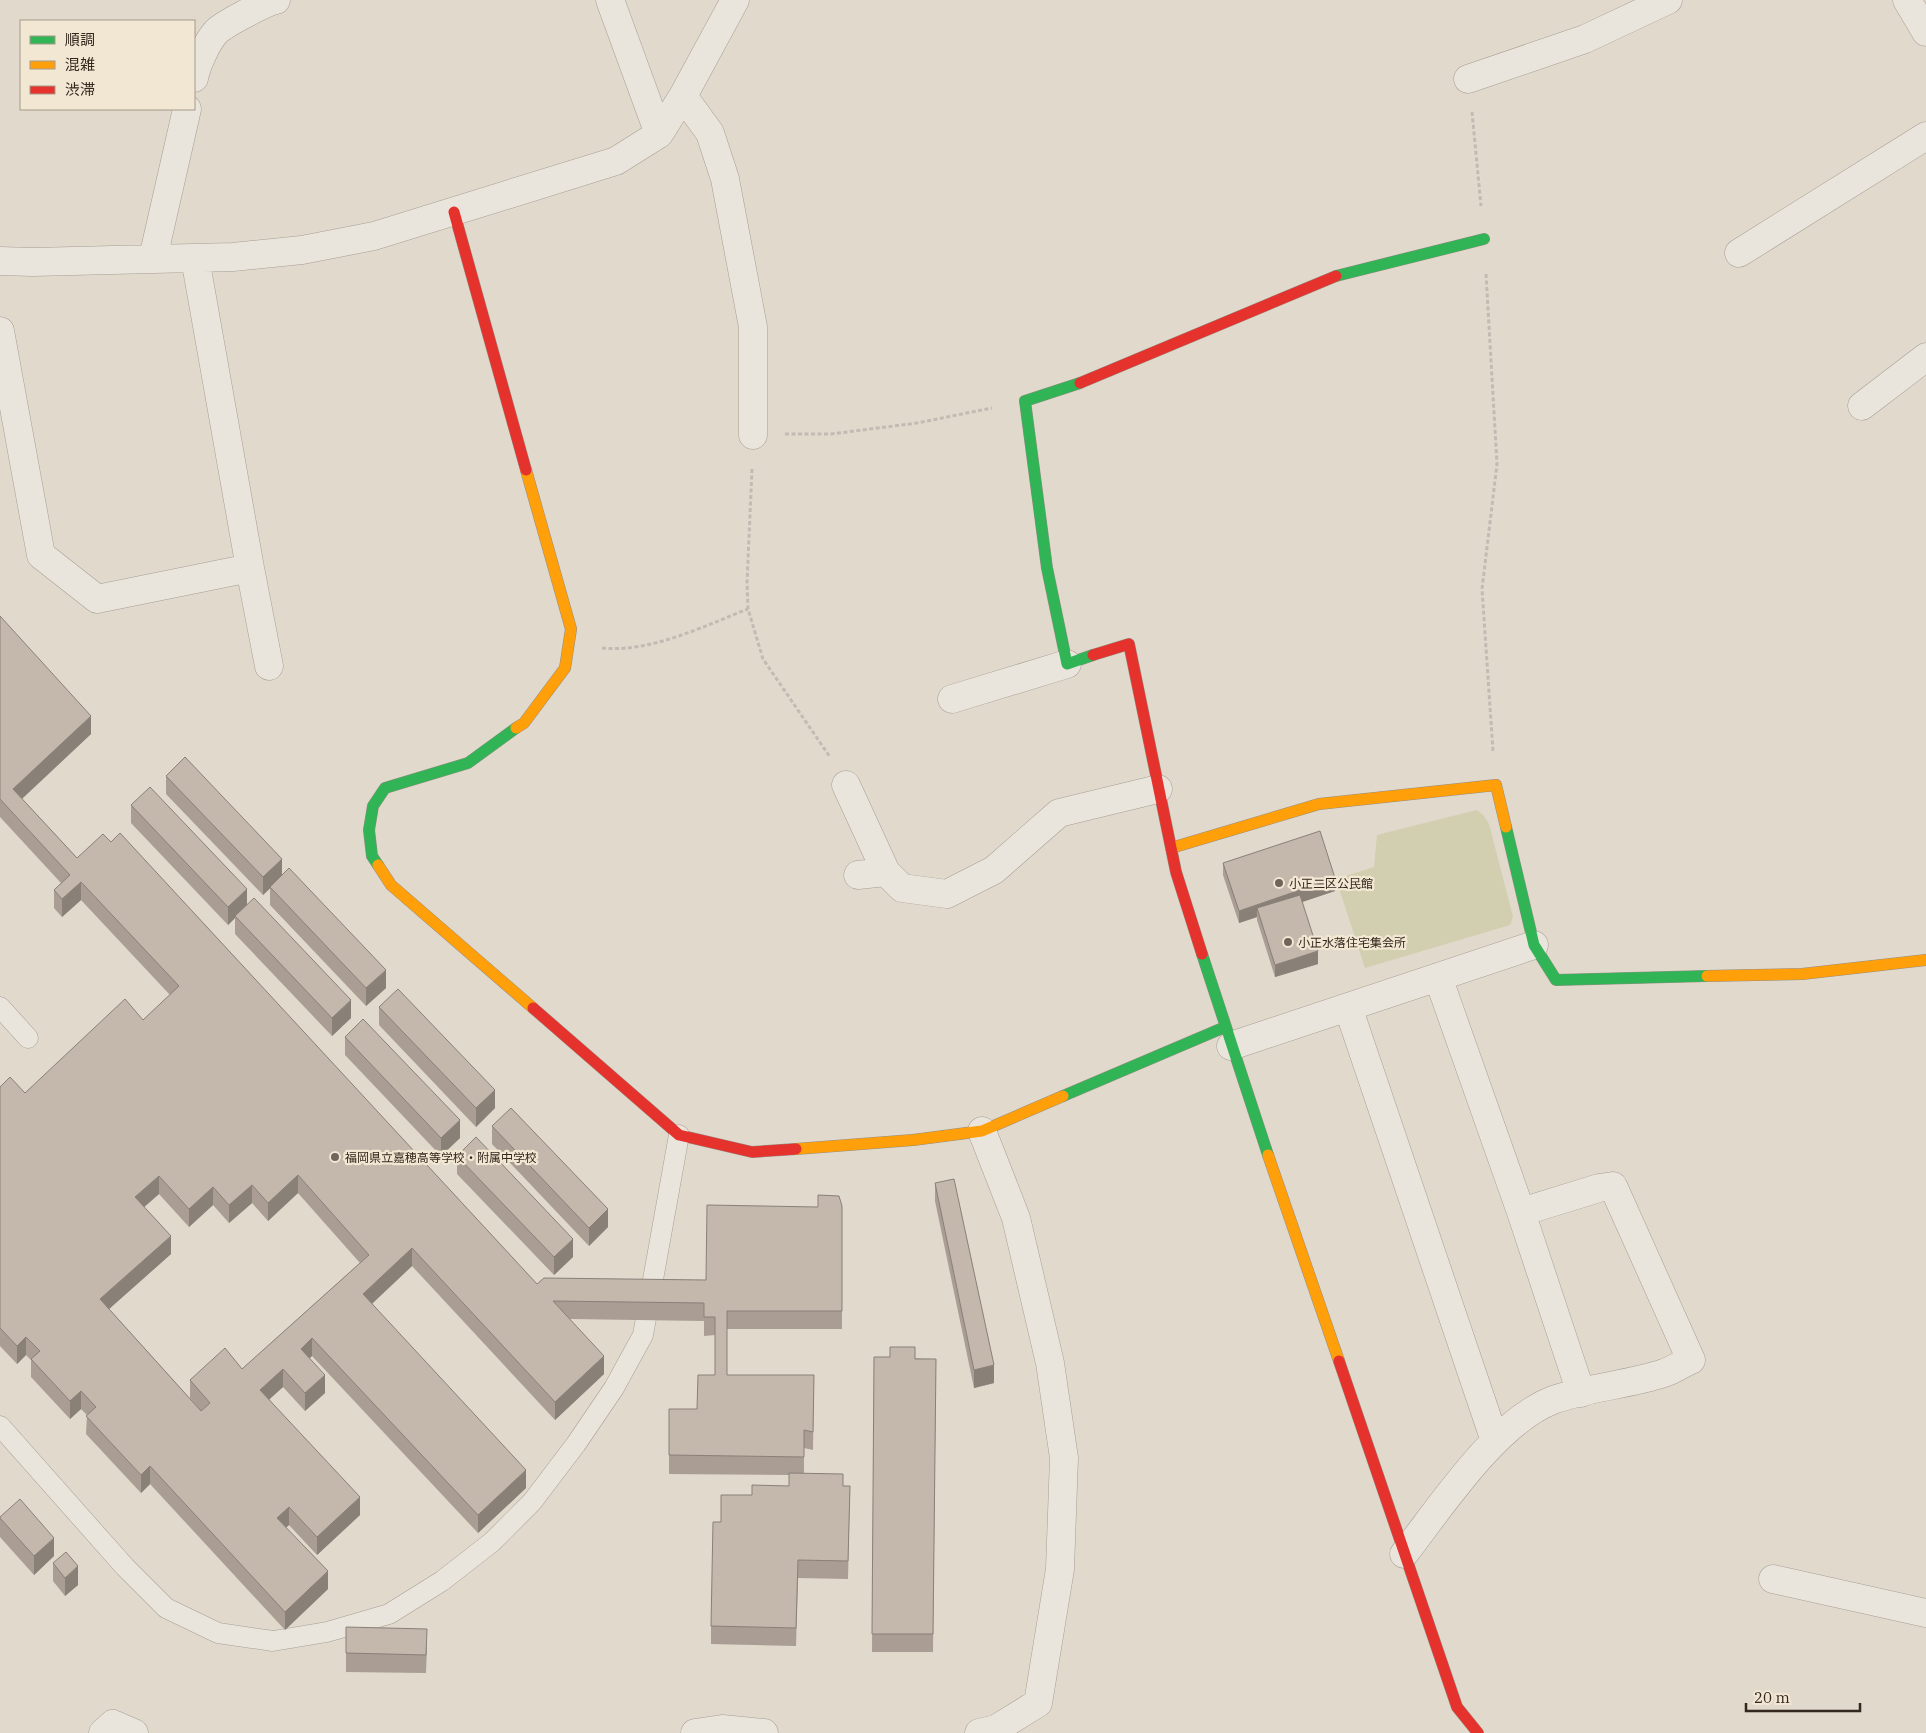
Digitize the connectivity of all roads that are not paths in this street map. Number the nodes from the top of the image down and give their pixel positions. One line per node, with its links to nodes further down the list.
1 (276, 0): 7 (street)
2 (610, 0): 11 (street)
3 (735, 0): 9 (street)
4 (1668, 0): 8 (street)
5 (1907, 0): 6 (street)
6 (1926, 32)
7 (195, 72)
8 (1468, 79)
9 (683, 96): 11 (street); 22 (street)
10 (187, 110): 16 (street)
11 (659, 134): 13 (street)
12 (1926, 136): 15 (street)
13 (454, 212): 17 (street); 40 (street)
14 (1484, 239): 24 (street)
15 (1739, 253)
16 (154, 258): 17 (street); 18 (street)
17 (195, 258): 23 (street)
18 (0, 261)
19 (0, 331): 23 (street)
20 (1926, 357): 21 (street)
21 (1862, 406)
22 (753, 435)
23 (250, 568): 25 (street)
24 (1067, 664): 26 (street); 28 (street)
25 (269, 666)
26 (952, 699)
27 (846, 785): 30 (street)
28 (1158, 789): 29 (street); 30 (street)
29 (1171, 848): 32 (street); 37 (street)
30 (886, 872): 31 (street)
31 (858, 875)
32 (1534, 945): 33 (street); 34 (street)
33 (1926, 960)
34 (1438, 977): 36 (street); 41 (street)
35 (0, 1007): 38 (lane)
36 (1348, 1007): 37 (street); 44 (street)
37 (1228, 1037): 39 (street); 45 (street)
38 (28, 1038)
39 (982, 1131): 40 (street); 52 (street)
40 (679, 1134): 43 (lane)
41 (1520, 1212): 42 (street); 42 (street)
42 (1581, 1393): 44 (street)
43 (0, 1426)
44 (1495, 1441): 45 (street)
45 (1404, 1554): 53 (street)
46 (1773, 1579): 47 (street)
47 (1926, 1613)
48 (103, 1733): 49 (street)
49 (134, 1733)
50 (695, 1733): 51 (street)
51 (764, 1733)
52 (979, 1733)
53 (1478, 1733)

